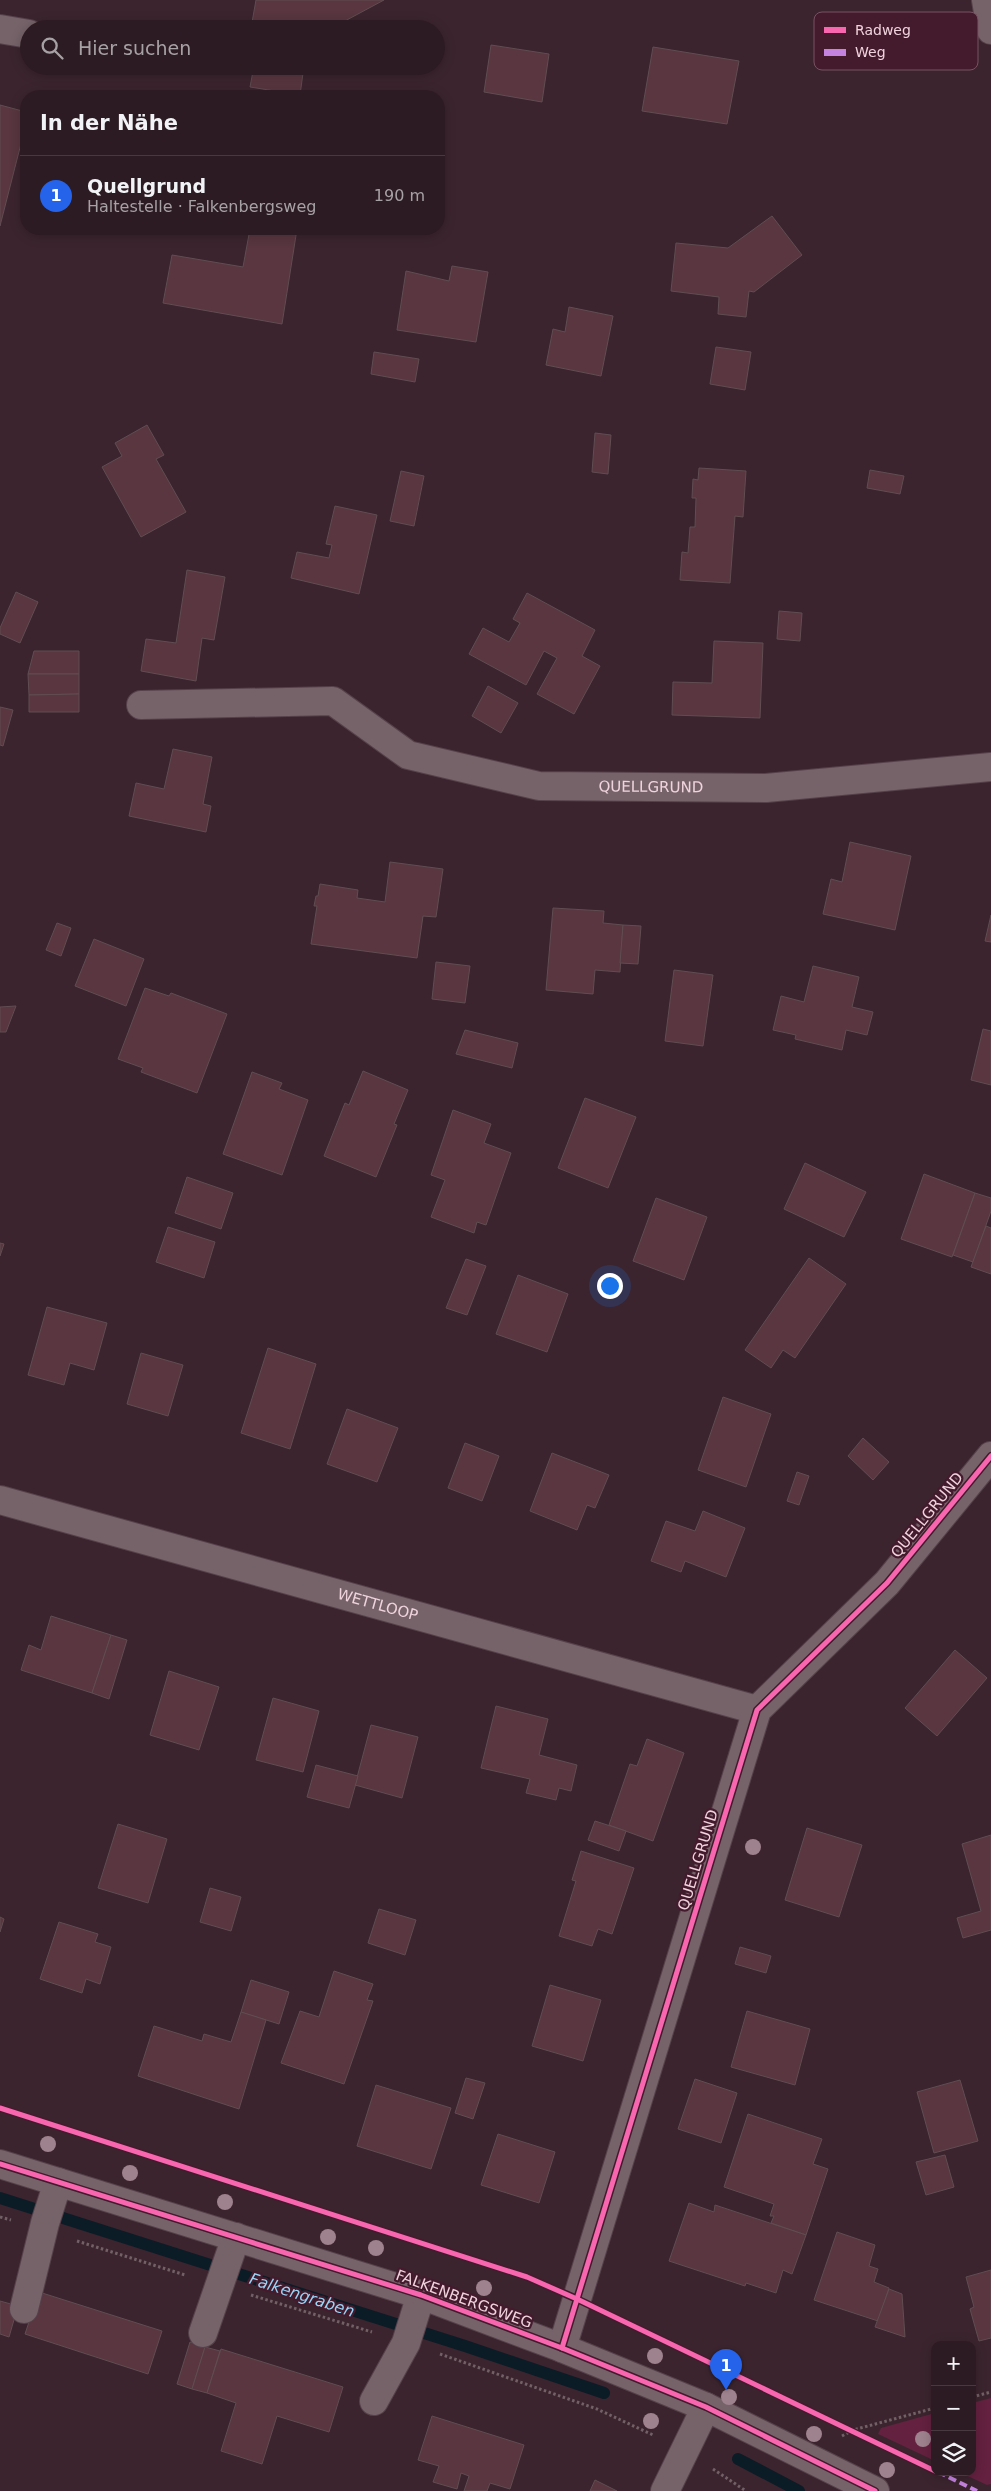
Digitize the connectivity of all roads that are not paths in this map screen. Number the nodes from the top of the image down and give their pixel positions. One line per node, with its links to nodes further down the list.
1 (986, 0): 3 (street)
2 (0, 29): 4 (street)
3 (991, 30)
4 (20, 32)
5 (141, 705): 6 (street, QUELLGRUND)
6 (991, 767)
7 (991, 1456): 9 (street, QUELLGRUND)
8 (0, 1500): 9 (street, WETTLOOP)
9 (757, 1710): 16 (street, QUELLGRUND)
10 (0, 2164): 11 (street, FALKENBERGSWEG)
11 (52, 2202): 12 (street, FALKENBERGSWEG); 13 (street)
12 (229, 2257): 14 (street, FALKENBERGSWEG); 15 (street)
13 (24, 2309)
14 (415, 2316): 16 (street, FALKENBERGSWEG); 17 (street)
15 (203, 2333)
16 (562, 2348): 18 (street, FALKENBERGSWEG)
17 (374, 2401)
18 (706, 2406): 19 (street); 20 (street, FALKENBERGSWEG)
19 (665, 2491)
20 (875, 2491)

